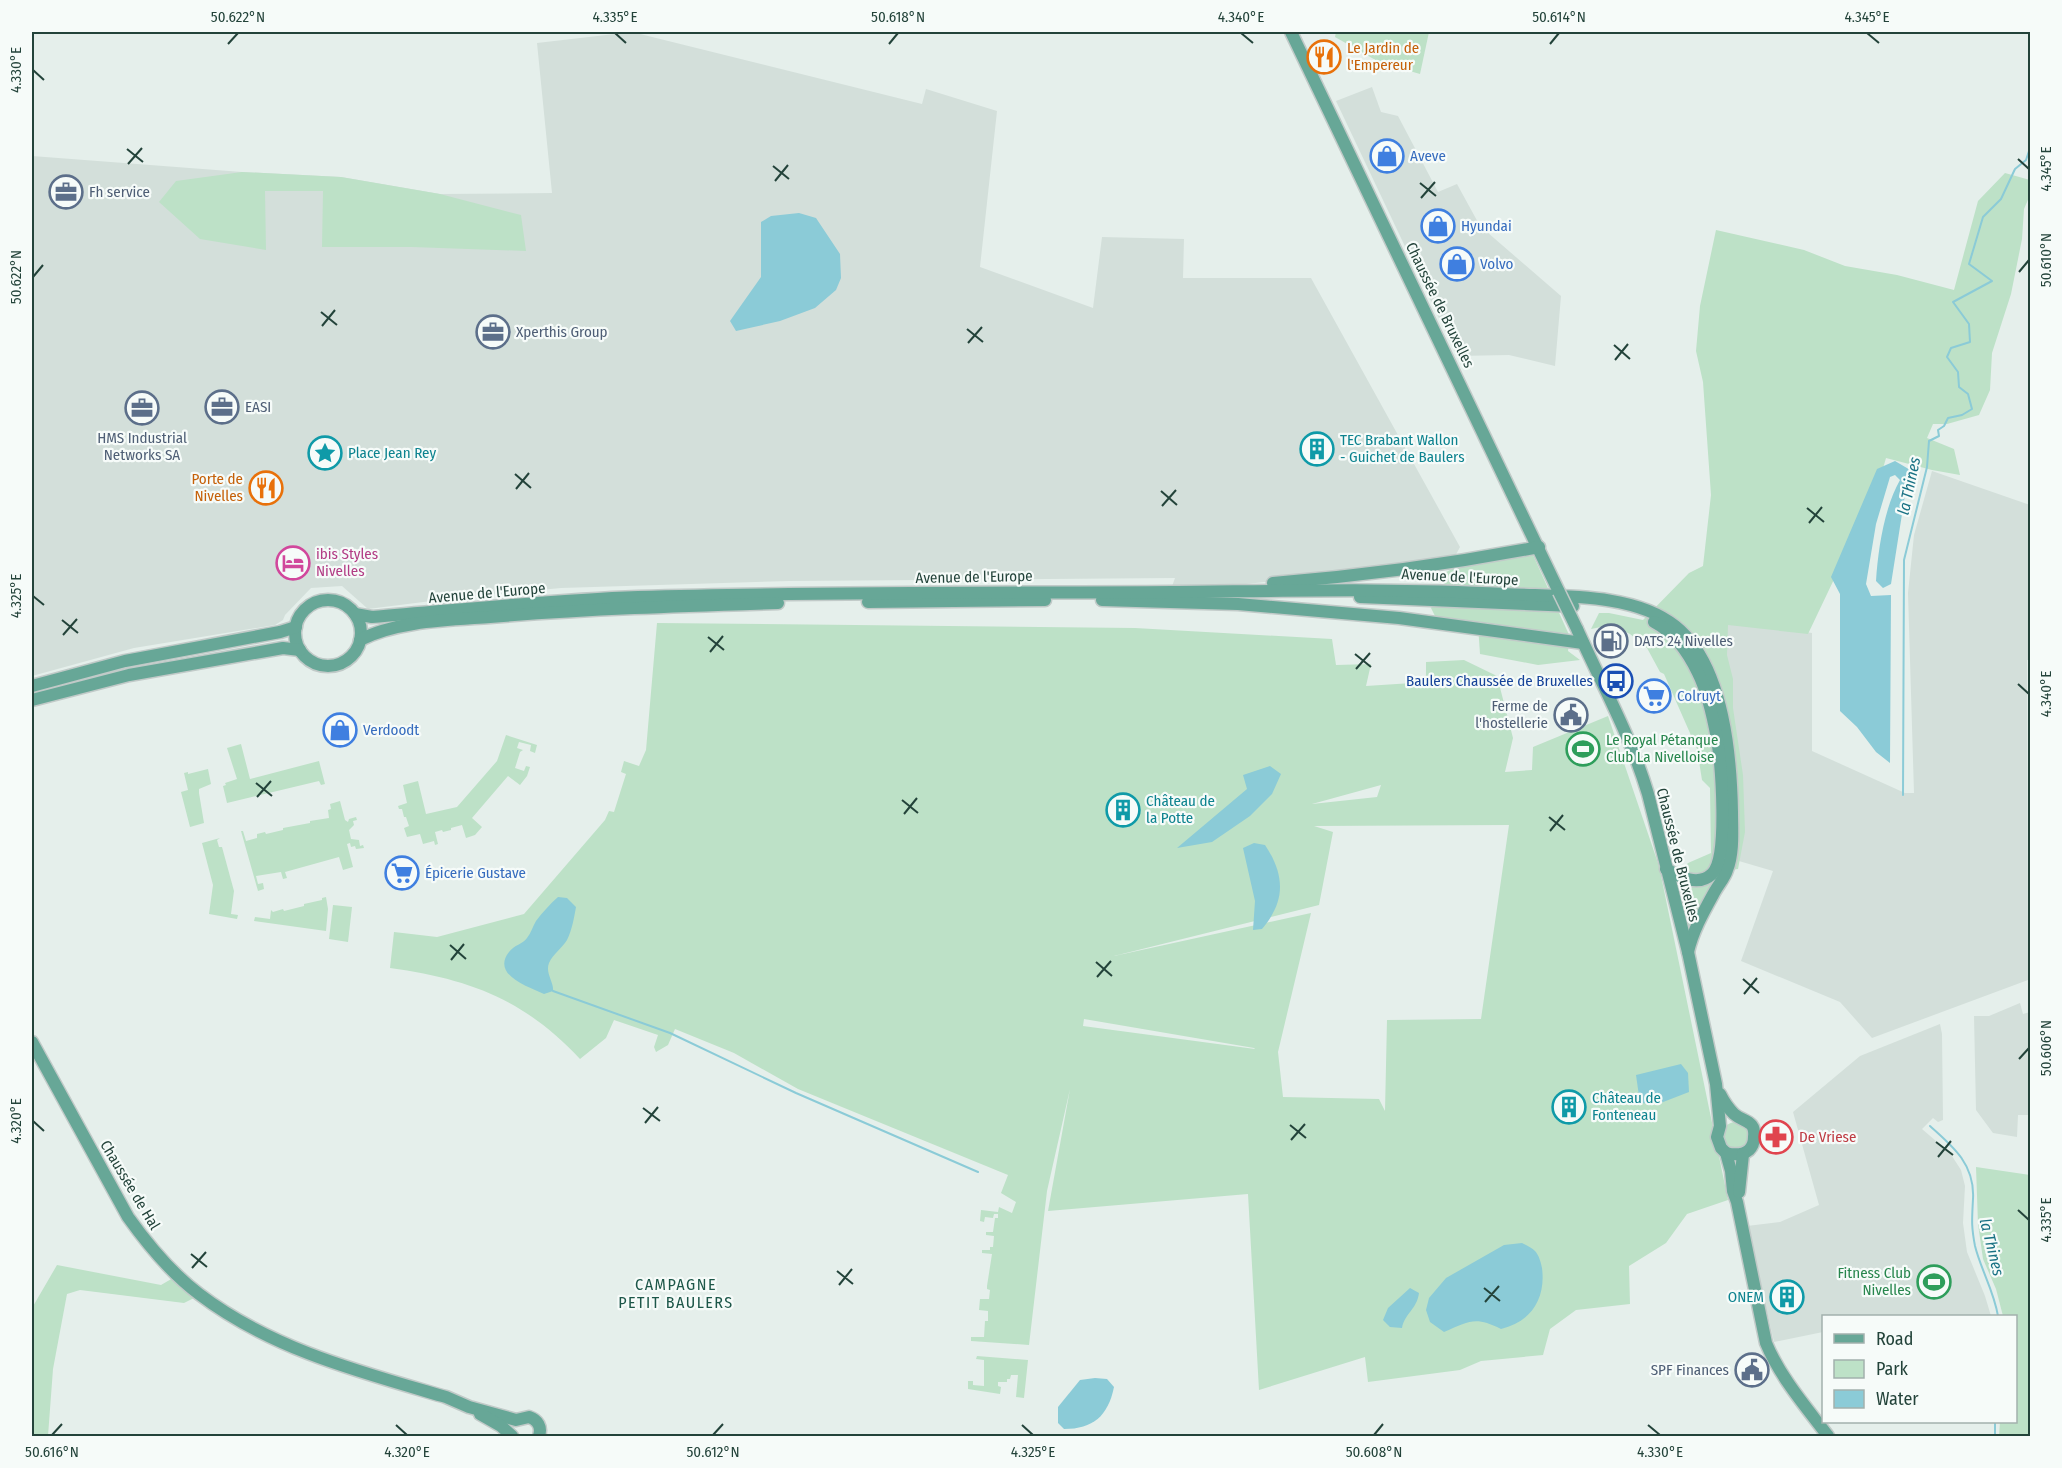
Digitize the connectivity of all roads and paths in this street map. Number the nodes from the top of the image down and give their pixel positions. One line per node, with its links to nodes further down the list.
1 (1291, 32): 2 (main road, Chaussée de Bruxelles)
2 (1539, 547): 3 (main road); 9 (main road, Chaussée de Bruxelles, bridge)
3 (1170, 592): 5 (main road, Avenue de l'Europe); 6 (main road, Avenue de l'Europe)
4 (1091, 599): 5 (main road, Avenue de l'Europe); 8 (main road, Avenue de l'Europe); 9 (main road)
5 (1591, 603): 13 (main road); 14 (main road)
6 (355, 614): 7 (main road); 8 (main road)
7 (296, 627): 10 (main road); 11 (main road)
8 (360, 640): 10 (main road)
9 (1583, 643): 13 (main road, Chaussée de Bruxelles)
10 (300, 650): 12 (main road)
11 (32, 686)
12 (32, 699)
13 (1666, 869): 14 (main road, Chaussée de Bruxelles)
14 (1688, 952): 16 (main road, Chaussée de Bruxelles)
15 (32, 1042): 22 (main road, Chaussée de Hal)
16 (1716, 1083): 17 (main road); 18 (main road)
17 (1737, 1117): 18 (main road); 20 (main road)
18 (1720, 1126): 19 (main road)
19 (1726, 1153): 20 (main road); 21 (main road)
20 (1743, 1154): 21 (main road)
21 (1737, 1202): 26 (main road)
22 (469, 1407): 23 (main road, Chaussée de Hal); 25 (main road, Chaussée de Hal)
23 (516, 1420): 24 (main road, Chaussée de Hal); 25 (main road, Chaussée de Hal)
24 (541, 1436)
25 (512, 1437)
26 (1828, 1437)

